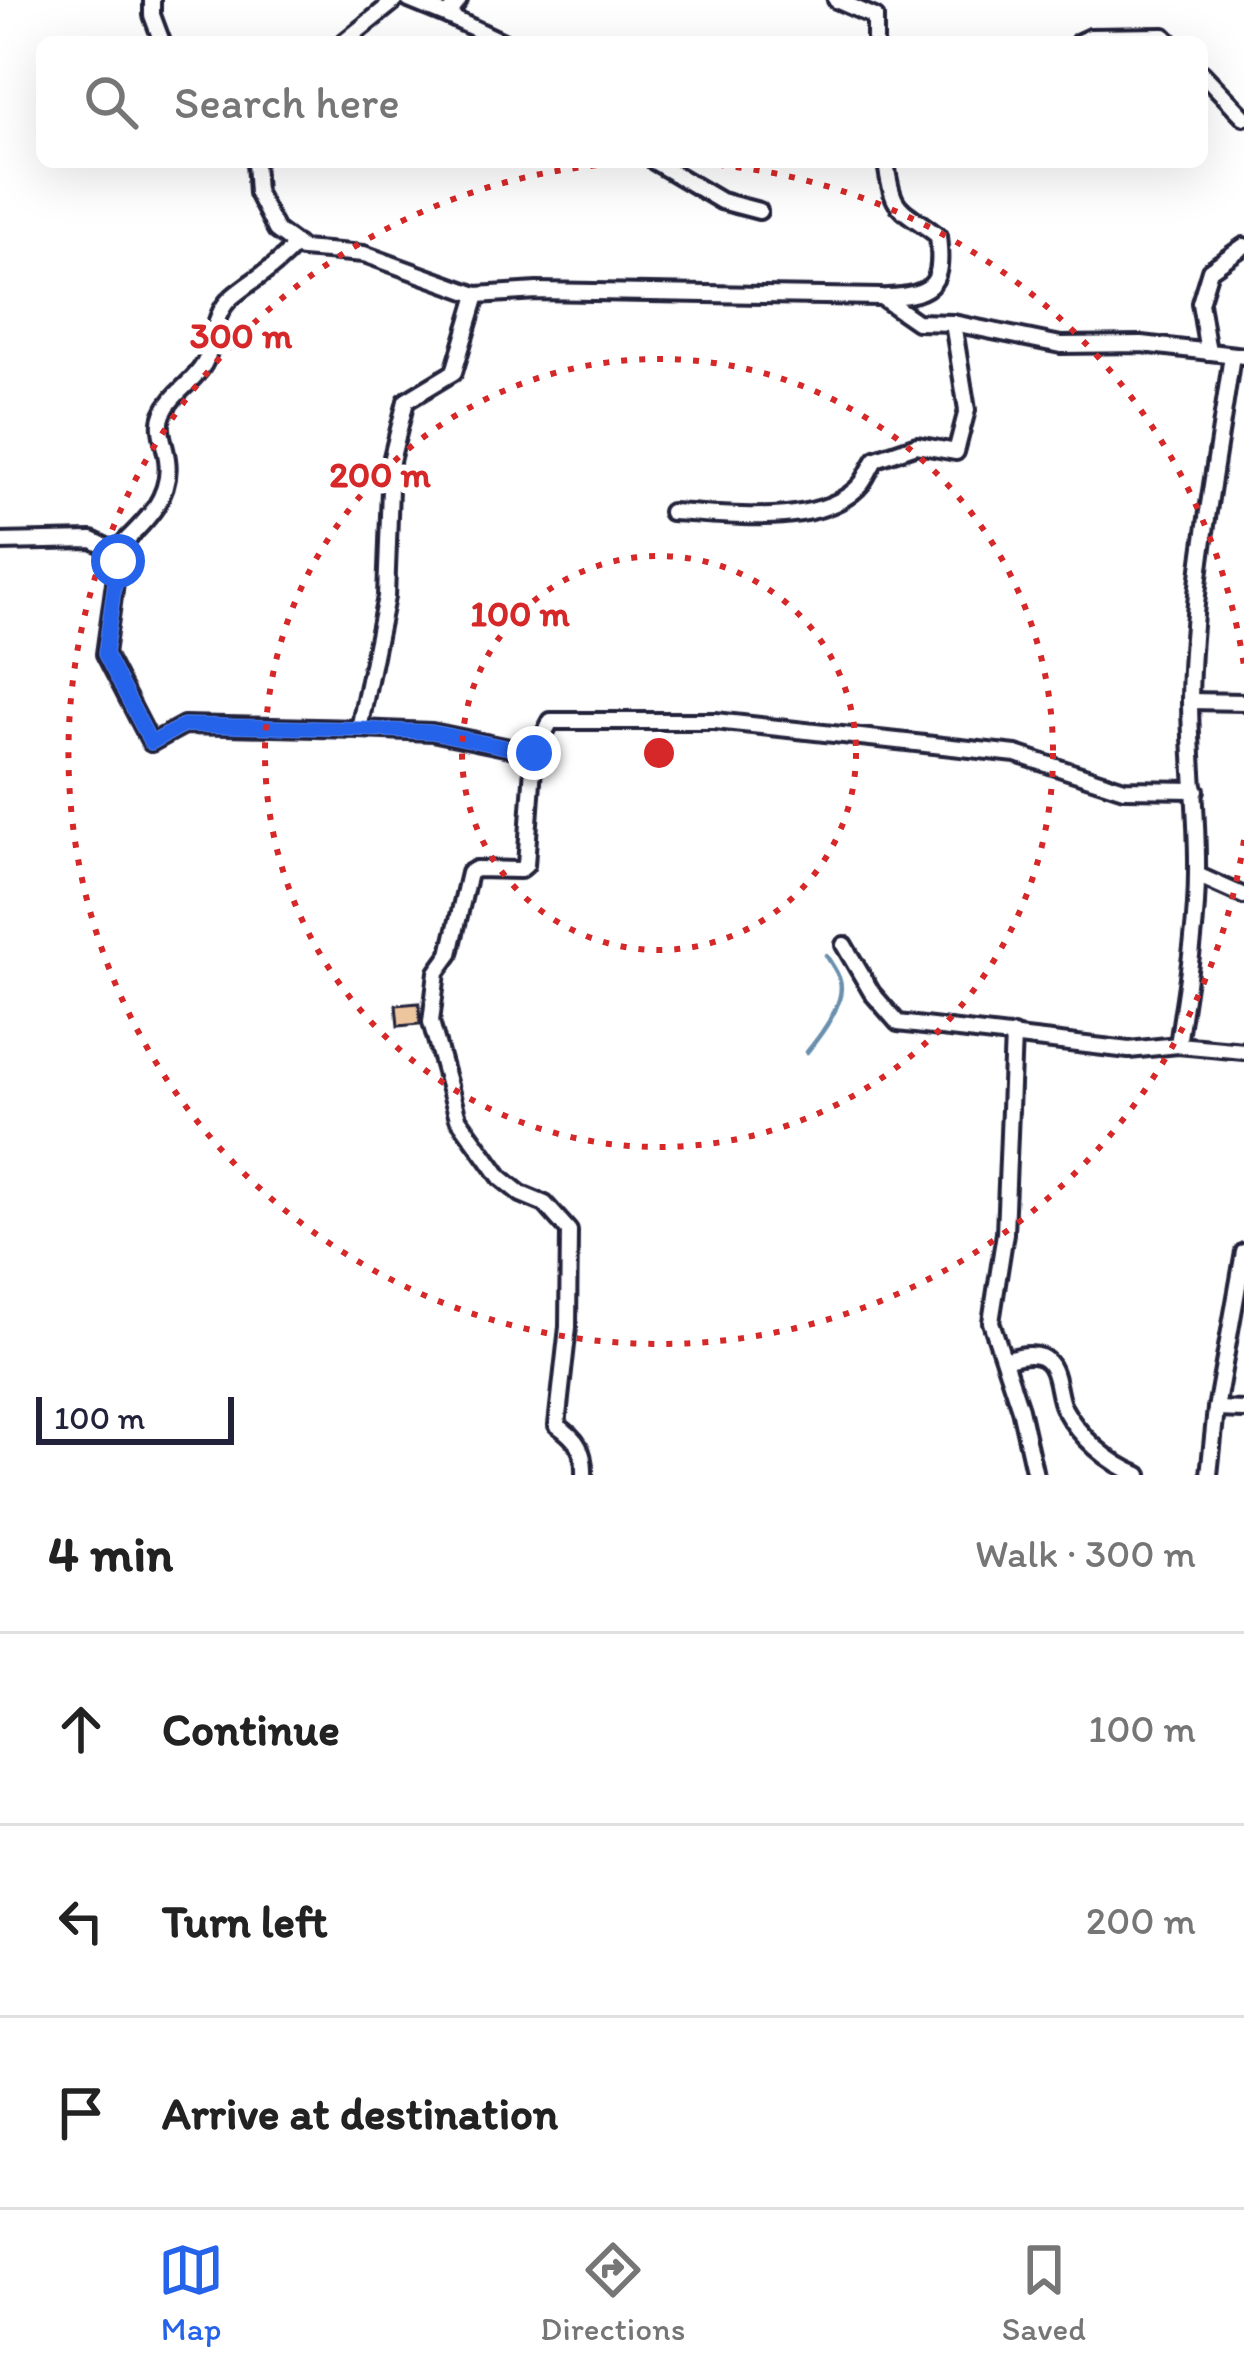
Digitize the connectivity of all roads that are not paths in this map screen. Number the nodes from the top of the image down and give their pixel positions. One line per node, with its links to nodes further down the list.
1 (152, 0): 7 (street)
2 (396, 0): 8 (street)
3 (409, 0): 6 (street)
4 (459, 0): 6 (street)
5 (836, 0): 10 (street)
6 (448, 16): 9 (street)
7 (161, 36)
8 (351, 36)
9 (490, 36)
10 (875, 36)
11 (1208, 79): 12 (street)
12 (1244, 117)
13 (255, 168): 17 (street)
14 (665, 168): 16 (street)
15 (887, 168): 20 (street)
16 (759, 211)
17 (296, 244): 19 (street); 26 (street)
18 (1244, 246): 22 (street)
19 (476, 295): 20 (street); 29 (street)
20 (881, 297): 21 (street)
21 (952, 322): 22 (street); 24 (street)
22 (1208, 352): 23 (street)
23 (1238, 355): 27 (street)
24 (671, 512)
25 (0, 542): 26 (street)
26 (115, 551): 29 (street)
27 (1190, 701): 28 (street); 31 (street)
28 (1244, 702)
29 (358, 729): 30 (street)
30 (534, 753): 31 (street); 42 (street)
31 (1196, 790): 32 (street)
32 (1198, 874): 33 (street); 36 (street)
33 (1244, 896)
34 (844, 945): 35 (street)
35 (1013, 1035): 36 (street); 39 (street)
36 (1178, 1046): 37 (street)
37 (1244, 1051)
38 (1244, 1252): 40 (street)
39 (1004, 1360): 43 (street); 44 (street)
40 (1216, 1409): 41 (street); 45 (street)
41 (1244, 1410)
42 (584, 1475)
43 (1035, 1475)
44 (1139, 1475)
45 (1209, 1475)

